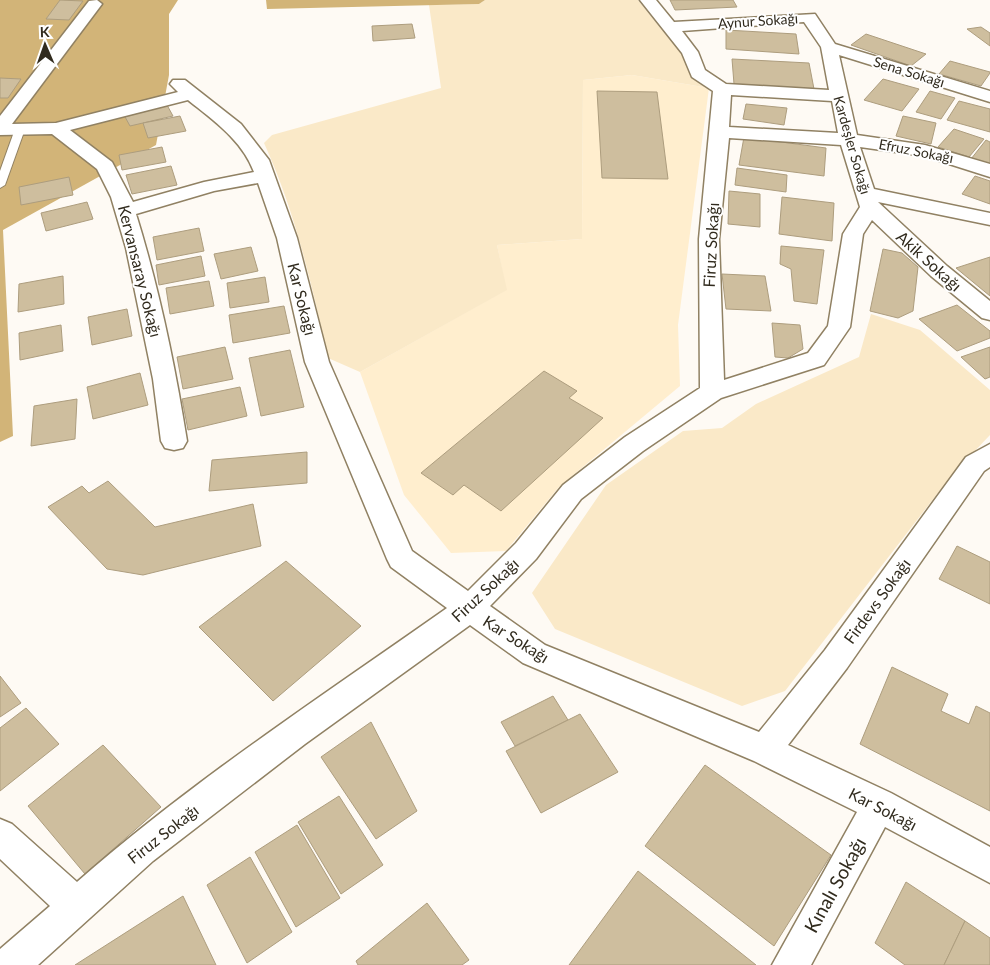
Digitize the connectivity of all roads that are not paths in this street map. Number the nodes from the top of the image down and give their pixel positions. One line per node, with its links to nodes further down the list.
1 (648, 0): 3 (street)
2 (94, 4): 9 (street)
3 (672, 27): 4 (street, Aynur Sokağı); 5 (street)
4 (828, 47): 6 (street, Kardeşler Sokağı); 7 (street, Sena Sokağı)
5 (722, 90): 6 (street); 11 (street, Firuz Sokağı)
6 (838, 96): 12 (street, Kardeşler Sokağı)
7 (990, 97)
8 (56, 128): 10 (street); 14 (street, Kar Sokağı); 17 (street, Kervansaray Sokağı)
9 (0, 129): 10 (street)
10 (20, 130): 15 (lane)
11 (720, 132): 12 (street, Efruz Sokağı); 20 (street, Firuz Sokağı)
12 (849, 141): 13 (street, Efruz Sokağı); 16 (street, Kardeşler Sokağı)
13 (990, 171)
14 (265, 176): 17 (street); 23 (street, Kar Sokağı)
15 (0, 185)
16 (868, 200): 18 (street); 19 (street, Akik Sokağı); 20 (street, Kardeşler Sokağı)
17 (125, 211): 21 (street, Kervansaray Sokağı)
18 (990, 219)
19 (990, 314)
20 (712, 392): 23 (street, Firuz Sokağı)
21 (174, 441)
22 (990, 454): 24 (street, Firdevs Sokağı)
23 (469, 609): 24 (street, Kar Sokağı); 28 (street, Firuz Sokağı)
24 (765, 750): 25 (street, Kar Sokağı)
25 (879, 805): 27 (street, Kar Sokağı); 30 (street, Kınalı Sokağı)
26 (0, 836): 28 (street)
27 (990, 866)
28 (76, 906): 29 (street, Firuz Sokağı)
29 (10, 965)
30 (791, 965)

